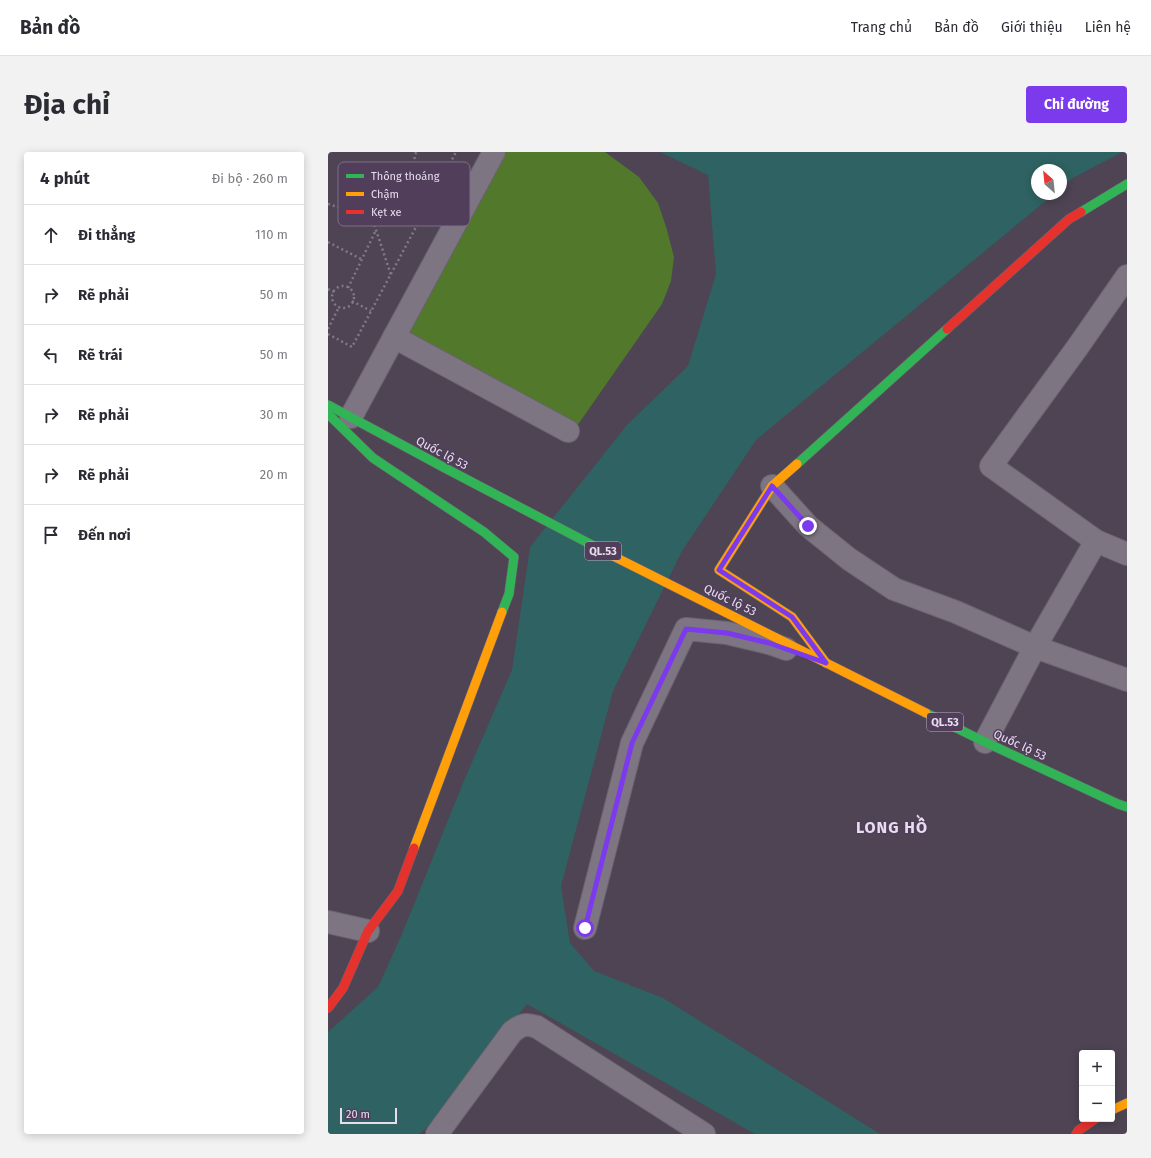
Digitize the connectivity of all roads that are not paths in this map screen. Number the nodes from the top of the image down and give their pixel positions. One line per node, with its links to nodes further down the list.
1 (494, 152): 3 (street)
2 (1127, 184): 11 (main road)
3 (470, 197)
4 (454, 226): 6 (street)
5 (1127, 276): 12 (street)
6 (394, 336): 9 (street); 10 (street)
7 (328, 405): 9 (main road, Quốc lộ 53 / QL.53)
8 (328, 414): 21 (main road)
9 (351, 417): 15 (main road, Quốc lộ 53 / QL.53)
10 (568, 431)
11 (772, 486): 14 (street); 15 (main road)
12 (1096, 541): 13 (street); 14 (street)
13 (1127, 554)
14 (1035, 647): 16 (street); 17 (street)
15 (826, 663): 17 (main road, Quốc lộ 53 / QL.53); 20 (street)
16 (1127, 680)
17 (985, 742): 18 (main road, Quốc lộ 53 / QL.53)
18 (1127, 807)
19 (328, 922): 21 (street)
20 (585, 928)
21 (368, 931): 22 (main road)
22 (328, 1008)
23 (1127, 1103): 24 (main road)
24 (1115, 1109)
25 (1091, 1122): 26 (main road)
26 (1078, 1132)
27 (437, 1134): 28 (street)
28 (704, 1134)

